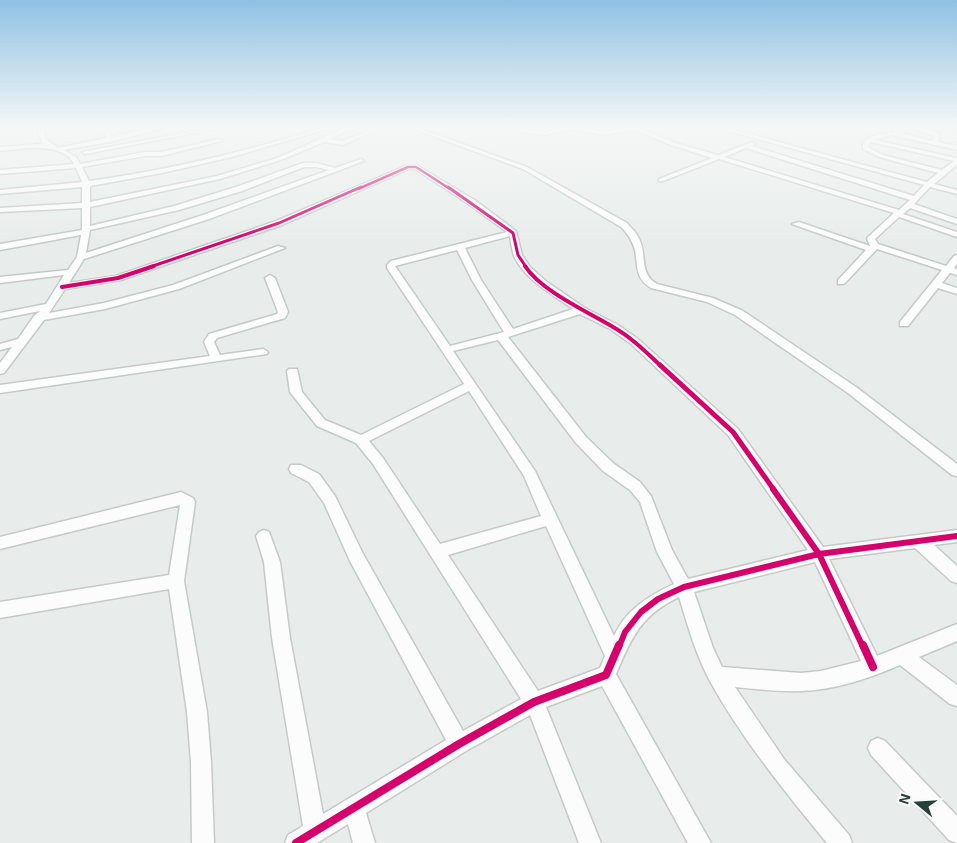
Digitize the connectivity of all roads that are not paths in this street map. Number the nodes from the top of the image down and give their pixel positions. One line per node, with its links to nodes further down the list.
1 (51, 165): 16 (street)
2 (78, 165): 19 (street)
3 (187, 165): 19 (street)
4 (257, 165): 24 (street)
5 (302, 165): 25 (street)
6 (317, 165): 15 (street)
7 (348, 165): 15 (street)
8 (519, 165): 67 (street)
9 (699, 165): 18 (street)
10 (747, 165): 27 (street)
11 (802, 165): 23 (street)
12 (860, 165): 20 (street)
13 (916, 165): 17 (street)
14 (952, 165): 17 (street)
15 (335, 170): 28 (street)
16 (0, 172)
17 (944, 173): 20 (street)
18 (661, 180)
19 (86, 183): 21 (street); 24 (street)
20 (929, 184): 22 (street); 23 (street)
21 (0, 192)
22 (957, 192)
23 (912, 202): 27 (street); 29 (street)
24 (87, 204): 26 (street); 31 (street)
25 (176, 208): 28 (street); 31 (street)
26 (0, 210)
27 (898, 213): 33 (street); 37 (street)
28 (200, 219): 38 (street)
29 (957, 222)
30 (796, 224): 37 (street)
31 (86, 231): 34 (street); 38 (street)
32 (513, 233): 35 (street); 46 (street); 49 (street)
33 (957, 235)
34 (0, 247)
35 (460, 247): 53 (street); 57 (street)
36 (281, 248): 51 (street)
37 (873, 248): 40 (street); 44 (street)
38 (81, 257): 41 (street)
39 (957, 258): 40 (street)
40 (953, 270): 45 (street)
41 (71, 272): 43 (street); 46 (street)
42 (270, 278): 60 (street)
43 (0, 280)
44 (841, 282)
45 (936, 284): 47 (street); 52 (street)
46 (62, 287): 48 (street)
47 (957, 291)
48 (49, 306): 50 (street); 51 (street)
49 (581, 310): 53 (street); 74 (street)
50 (0, 316)
51 (38, 318): 55 (street)
52 (904, 324)
53 (506, 334): 54 (street); 58 (street)
54 (481, 341): 57 (street); 58 (street)
55 (20, 342): 56 (street); 61 (street)
56 (0, 348)
57 (446, 350): 63 (street)
58 (512, 350): 77 (street)
59 (263, 352): 60 (street)
60 (216, 358): 64 (street)
61 (0, 371)
62 (293, 371): 65 (street)
63 (471, 386): 65 (street); 68 (street)
64 (0, 389)
65 (361, 440): 73 (street)
66 (296, 469): 87 (street)
67 (957, 470)
68 (550, 518): 73 (street); 81 (street)
69 (264, 536): 90 (street)
70 (957, 536): 71 (street)
71 (918, 541): 74 (street); 75 (street)
72 (0, 545): 76 (street)
73 (437, 552): 86 (street)
74 (819, 554): 77 (street); 82 (street)
75 (957, 576)
76 (176, 581): 78 (street); 92 (street)
77 (684, 587): 81 (street); 84 (street)
78 (0, 610)
79 (957, 632): 80 (street)
80 (902, 655): 82 (street); 85 (street)
81 (615, 656): 83 (street)
82 (874, 666): 84 (street)
83 (606, 675): 86 (street); 96 (street)
84 (717, 676): 97 (street)
85 (957, 696)
86 (534, 702): 87 (street); 95 (street)
87 (458, 744): 89 (street)
88 (878, 748): 91 (street)
89 (354, 808): 90 (street); 94 (street)
90 (315, 831): 93 (street)
91 (957, 832)
92 (203, 843)
93 (296, 843)
94 (364, 843)
95 (590, 843)
96 (700, 843)
97 (840, 843)

